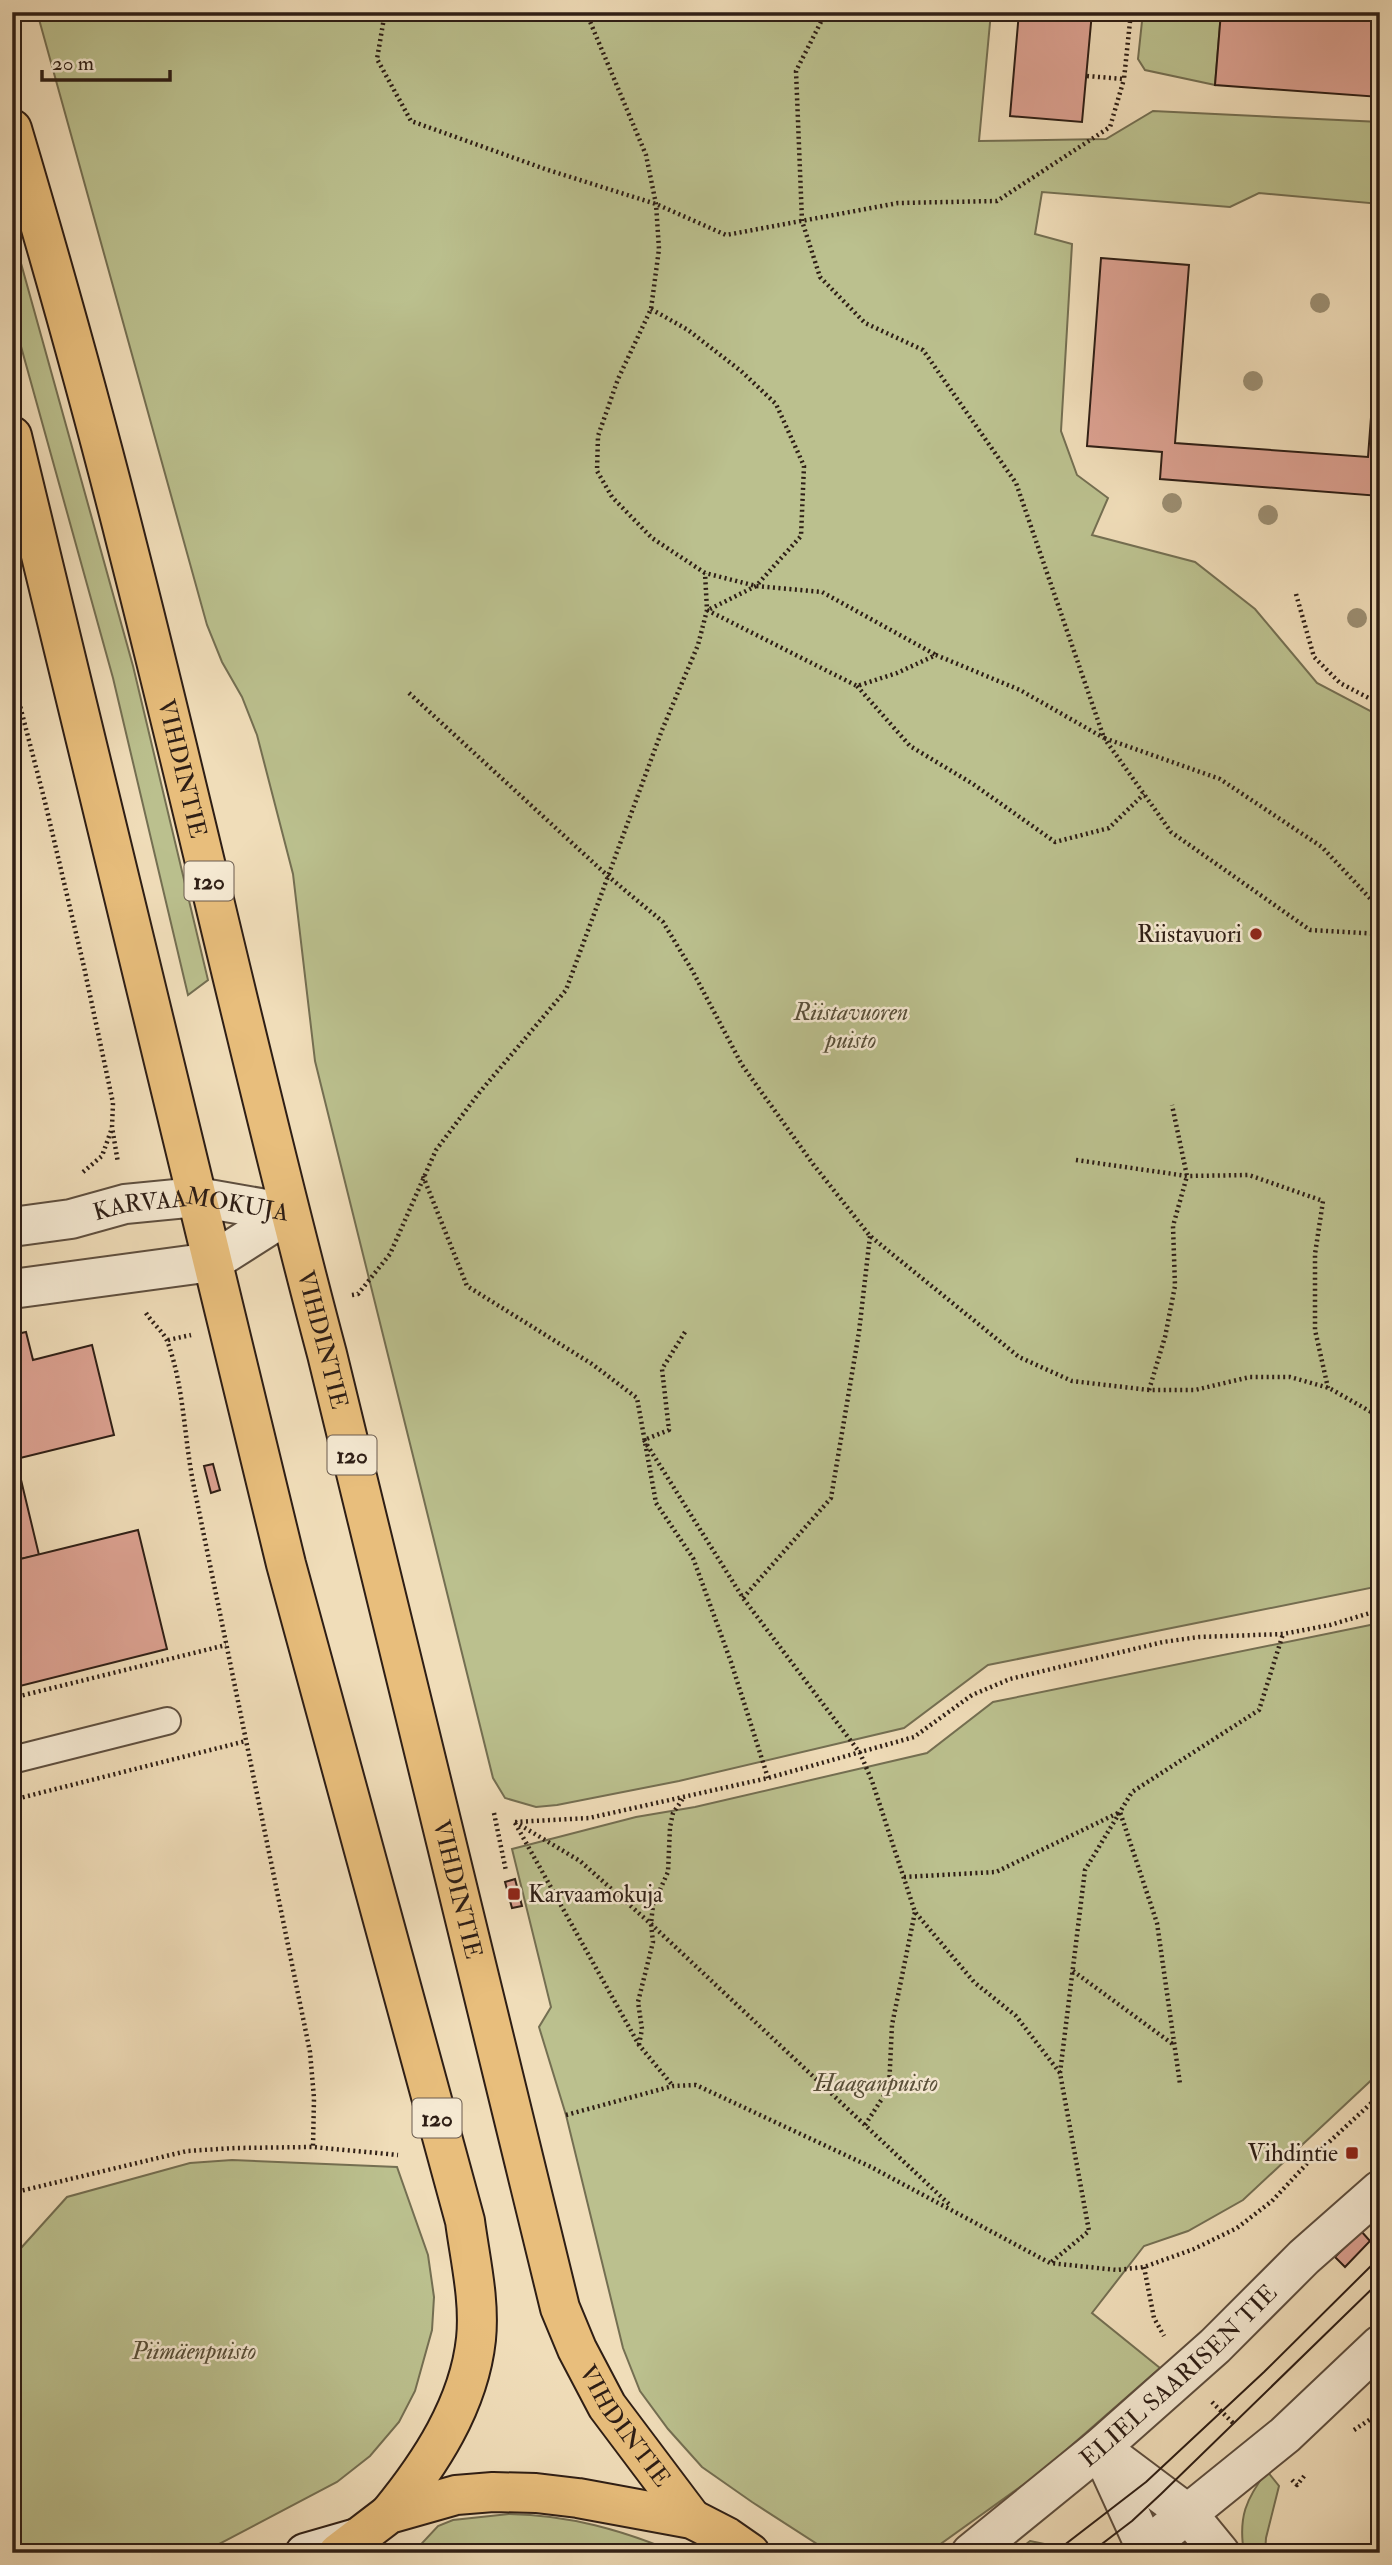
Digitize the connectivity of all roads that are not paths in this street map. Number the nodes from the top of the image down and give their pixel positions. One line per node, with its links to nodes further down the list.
1 (12, 129): 4 (main road, VIHDINTIE / 120)
2 (12, 436): 3 (main road, 120)
3 (197, 1197): 4 (street, KARVAAMOKUJA); 5 (street, KARVAAMOKUJA); 6 (main road, 120)
4 (289, 1213): 6 (street, KARVAAMOKUJA); 15 (main road, VIHDINTIE / 120)
5 (12, 1227)
6 (212, 1262): 7 (street, KARVAAMOKUJA); 13 (main road, 120)
7 (12, 1289)
8 (167, 1721): 9 (lane)
9 (12, 1760)
10 (1380, 2190): 12 (street, ELIEL SAARISEN TIE)
11 (1380, 2344): 14 (street)
12 (1100, 2448): 14 (street); 17 (street); 20 (street, ELIEL SAARISEN TIE)
13 (389, 2514): 15 (main road); 16 (main road)
14 (1188, 2514): 17 (street); 21 (street)
15 (692, 2519): 19 (main road)
16 (347, 2545): 18 (street)
17 (1144, 2551)
18 (305, 2553)
19 (750, 2553)
20 (971, 2553)
21 (1220, 2553)

